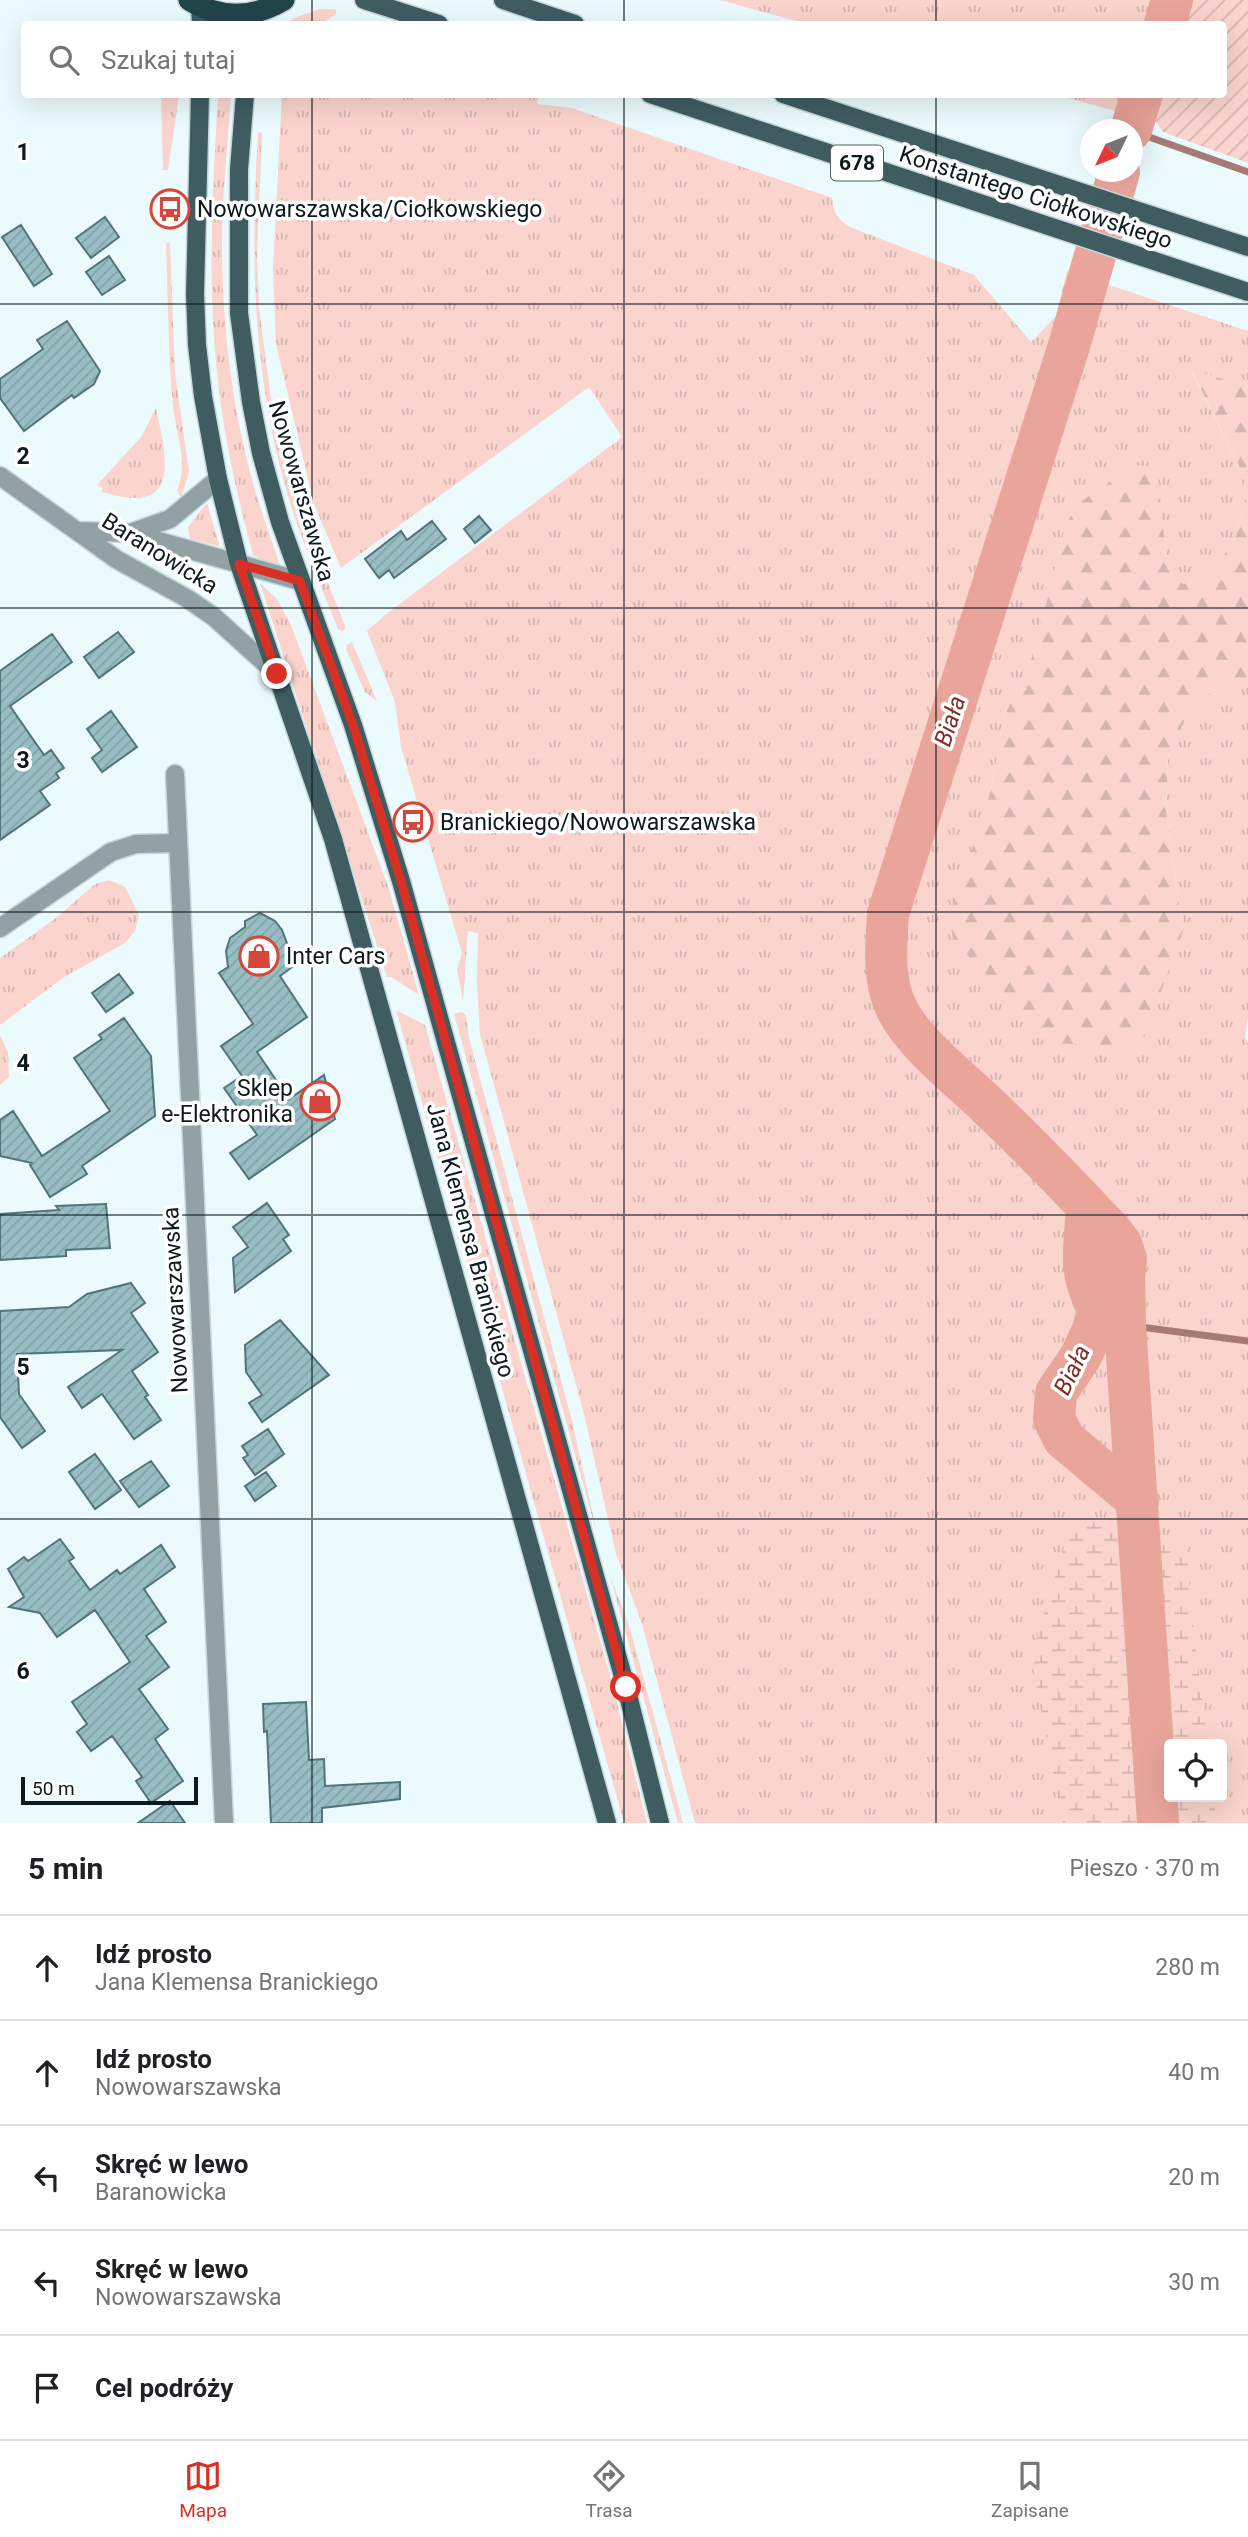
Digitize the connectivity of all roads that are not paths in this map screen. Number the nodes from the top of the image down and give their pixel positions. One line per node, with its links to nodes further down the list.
1 (284, 0): 5 (highway)
2 (364, 0): 6 (main road)
3 (503, 0): 7 (main road)
4 (197, 11): 5 (highway)
5 (253, 19)
6 (430, 21)
7 (566, 21)
8 (200, 98): 15 (main road)
9 (245, 98): 19 (main road, Nowowarszawska)
10 (662, 98): 13 (main road, Konstantego Ciołkowskiego / 678)
11 (795, 98): 12 (main road, Konstantego Ciołkowskiego / 678)
12 (1248, 247)
13 (1248, 292)
14 (0, 476): 16 (street, Baranowicka)
15 (218, 479): 17 (street, Baranowicka); 18 (main road)
16 (79, 531): 17 (street, Baranowicka); 20 (street, Baranowicka)
17 (130, 533): 18 (street, Baranowicka)
18 (239, 564): 19 (street, Baranowicka); 20 (main road)
19 (300, 581): 21 (main road, Nowowarszawska)
20 (277, 674): 26 (main road, Jana Klemensa Branickiego)
21 (353, 725): 27 (main road, Jana Klemensa Branickiego)
22 (175, 774): 23 (street, Nowowarszawska)
23 (178, 843): 24 (street); 25 (street, Nowowarszawska)
24 (0, 928)
25 (224, 1823)
26 (607, 1823)
27 (660, 1823)

